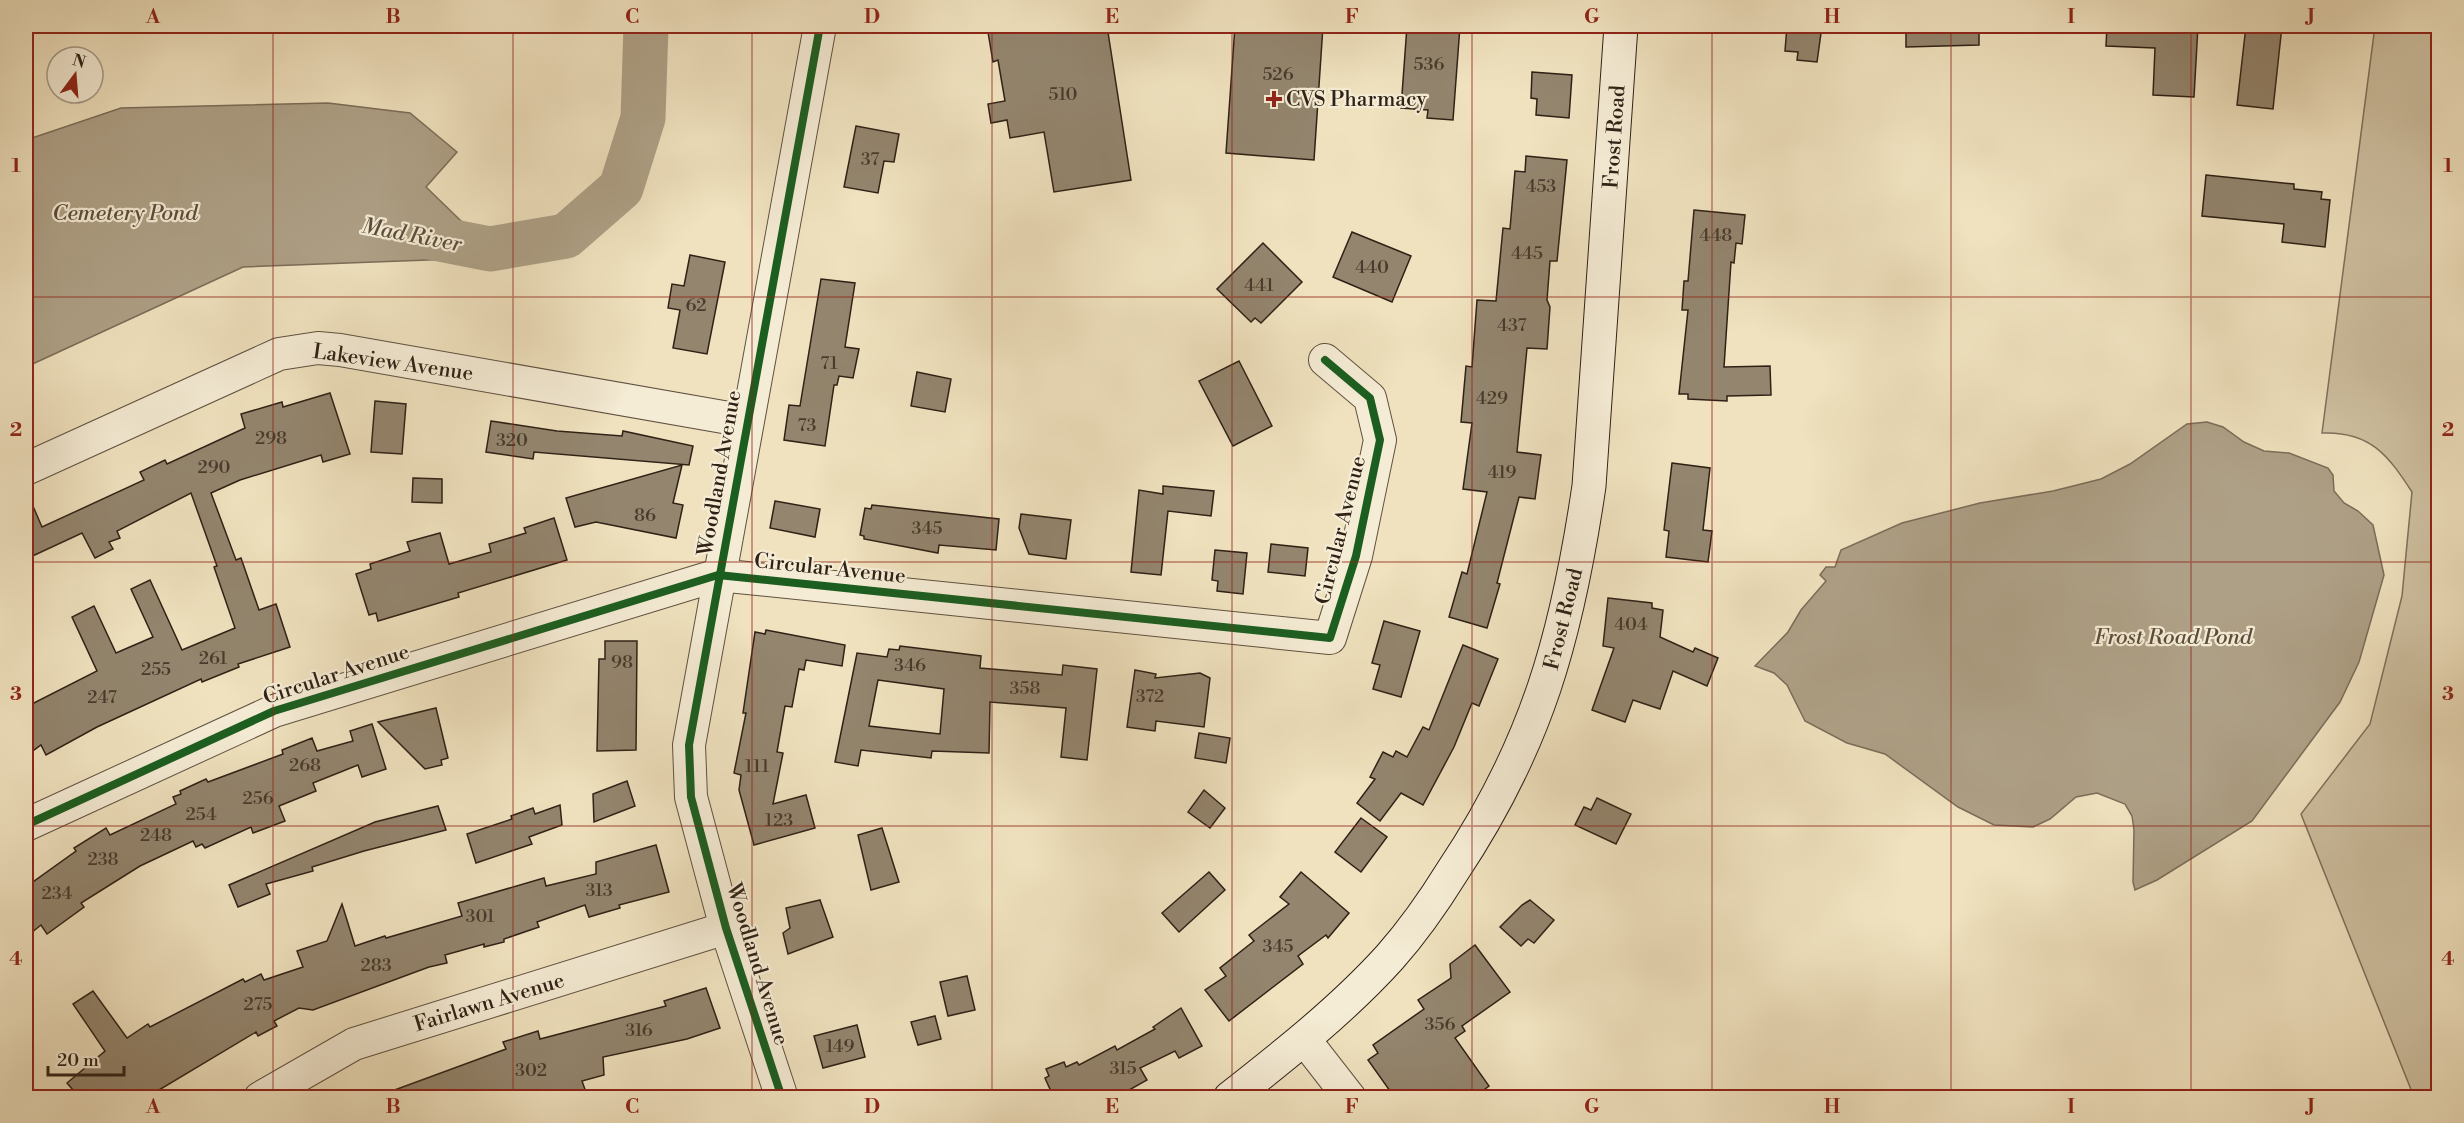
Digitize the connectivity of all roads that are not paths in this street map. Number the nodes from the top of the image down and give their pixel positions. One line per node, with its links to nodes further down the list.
1 (820, 26): 4 (street, Woodland Avenue)
2 (1621, 26): 9 (main road, Frost Road)
3 (1325, 360): 6 (street, Circular Avenue)
4 (746, 421): 5 (street, Lakeview Avenue); 6 (street, Woodland Avenue)
5 (26, 469)
6 (718, 575): 7 (street, Circular Avenue); 8 (street, Woodland Avenue)
7 (26, 825)
8 (726, 928): 10 (street, Fairlawn Avenue); 11 (street, Woodland Avenue)
9 (1304, 1039): 12 (main road, Frost Road); 13 (street)
10 (260, 1098)
11 (782, 1098)
12 (1230, 1098)
13 (1350, 1098)

